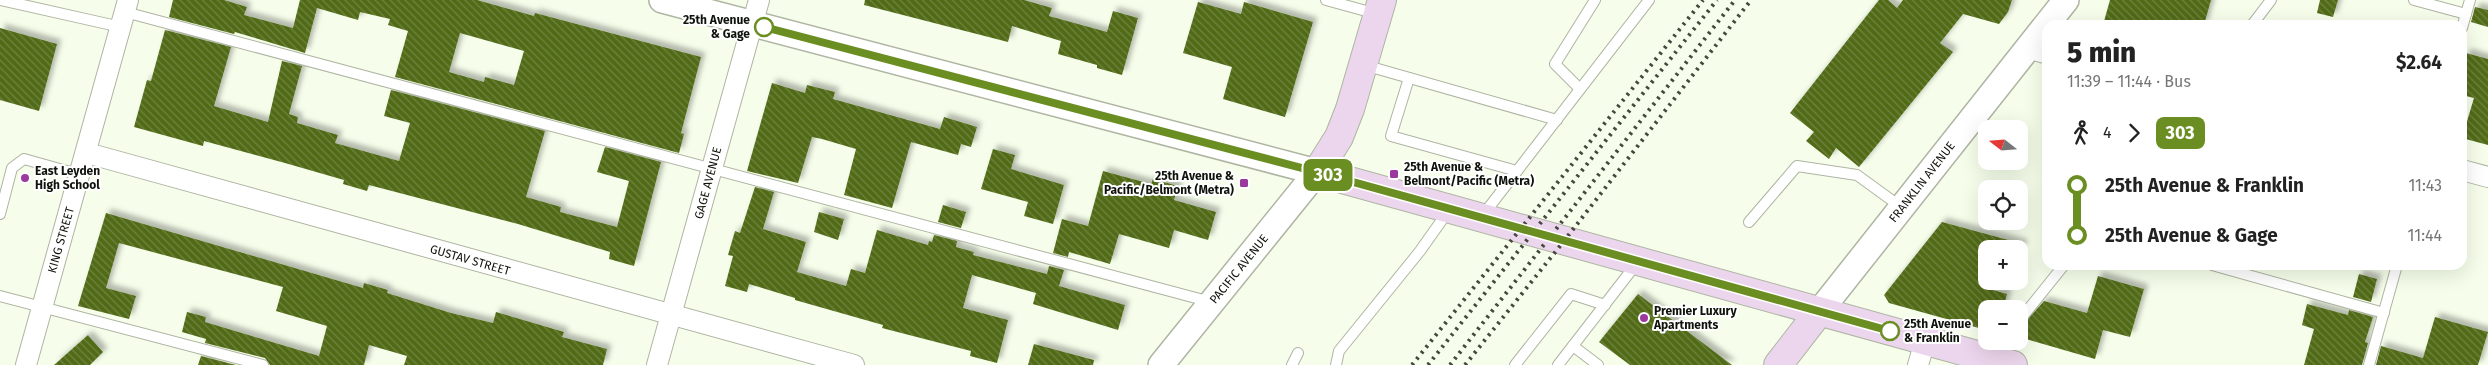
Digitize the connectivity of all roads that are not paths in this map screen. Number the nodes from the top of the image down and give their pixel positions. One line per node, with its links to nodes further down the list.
1 (1, 0): 12 (lane)
2 (662, 0): 17 (street)
3 (758, 0): 17 (street, GAGE AVENUE)
4 (1326, 0): 11 (lane)
5 (1595, 0): 21 (lane)
6 (1649, 0): 21 (lane)
7 (2066, 0): 14 (street, FRANKLIN AVENUE)
8 (2271, 0): 15 (lane)
9 (2414, 0): 13 (lane)
10 (2470, 0): 13 (lane)
11 (1380, 7): 19 (main road)
12 (125, 13): 23 (street, KING STREET); 24 (lane)
13 (2466, 14): 16 (lane)
14 (2055, 20)
15 (2256, 20)
16 (2464, 20)
17 (752, 24): 24 (street, GAGE AVENUE); 27 (street)
18 (2038, 51): 30 (street, FRANKLIN AVENUE)
19 (1363, 65): 20 (lane); 27 (main road)
20 (1408, 78): 22 (lane); 25 (lane)
21 (1580, 88): 22 (lane)
22 (1557, 120): 25 (lane)
23 (87, 153): 28 (street, KING STREET); 46 (street, GUSTAV STREET)
24 (712, 169): 40 (lane); 46 (street, GAGE AVENUE)
25 (1517, 171): 33 (lane)
26 (2467, 171): 29 (street)
27 (1317, 172): 31 (main road); 40 (street, PACIFIC AVENUE)
28 (81, 175): 32 (lane); 42 (street, KING STREET)
29 (2488, 177)
30 (1902, 208): 34 (lane); 44 (street, FRANKLIN AVENUE)
31 (1450, 209): 33 (main road); 57 (lane)
32 (0, 214)
33 (1481, 218): 35 (main road)
34 (1749, 222)
35 (1637, 262): 41 (lane); 44 (main road)
36 (2060, 270): 43 (lane)
37 (2230, 270): 45 (lane)
38 (2396, 270): 45 (lane)
39 (0, 296): 42 (lane)
40 (1212, 302): 55 (street, PACIFIC AVENUE)
41 (1605, 305): 47 (lane); 58 (lane)
42 (42, 307): 51 (street, KING STREET); 52 (lane)
43 (2028, 310)
44 (1819, 312): 49 (main road); 61 (main road, FRANKLIN AVENUE)
45 (2384, 313): 62 (lane)
46 (671, 316): 53 (street, GAGE AVENUE); 54 (street, GUSTAV STREET)
47 (1573, 346): 59 (lane); 60 (lane)
48 (1298, 353): 56 (lane)
49 (1922, 353): 50 (main road)
50 (2001, 355)
51 (26, 365)
52 (263, 365)
53 (657, 365)
54 (854, 365)
55 (1161, 365)
56 (1292, 365)
57 (1336, 365)
58 (1515, 365)
59 (1558, 365)
60 (1598, 365)
61 (1778, 365)
62 (2369, 365)

